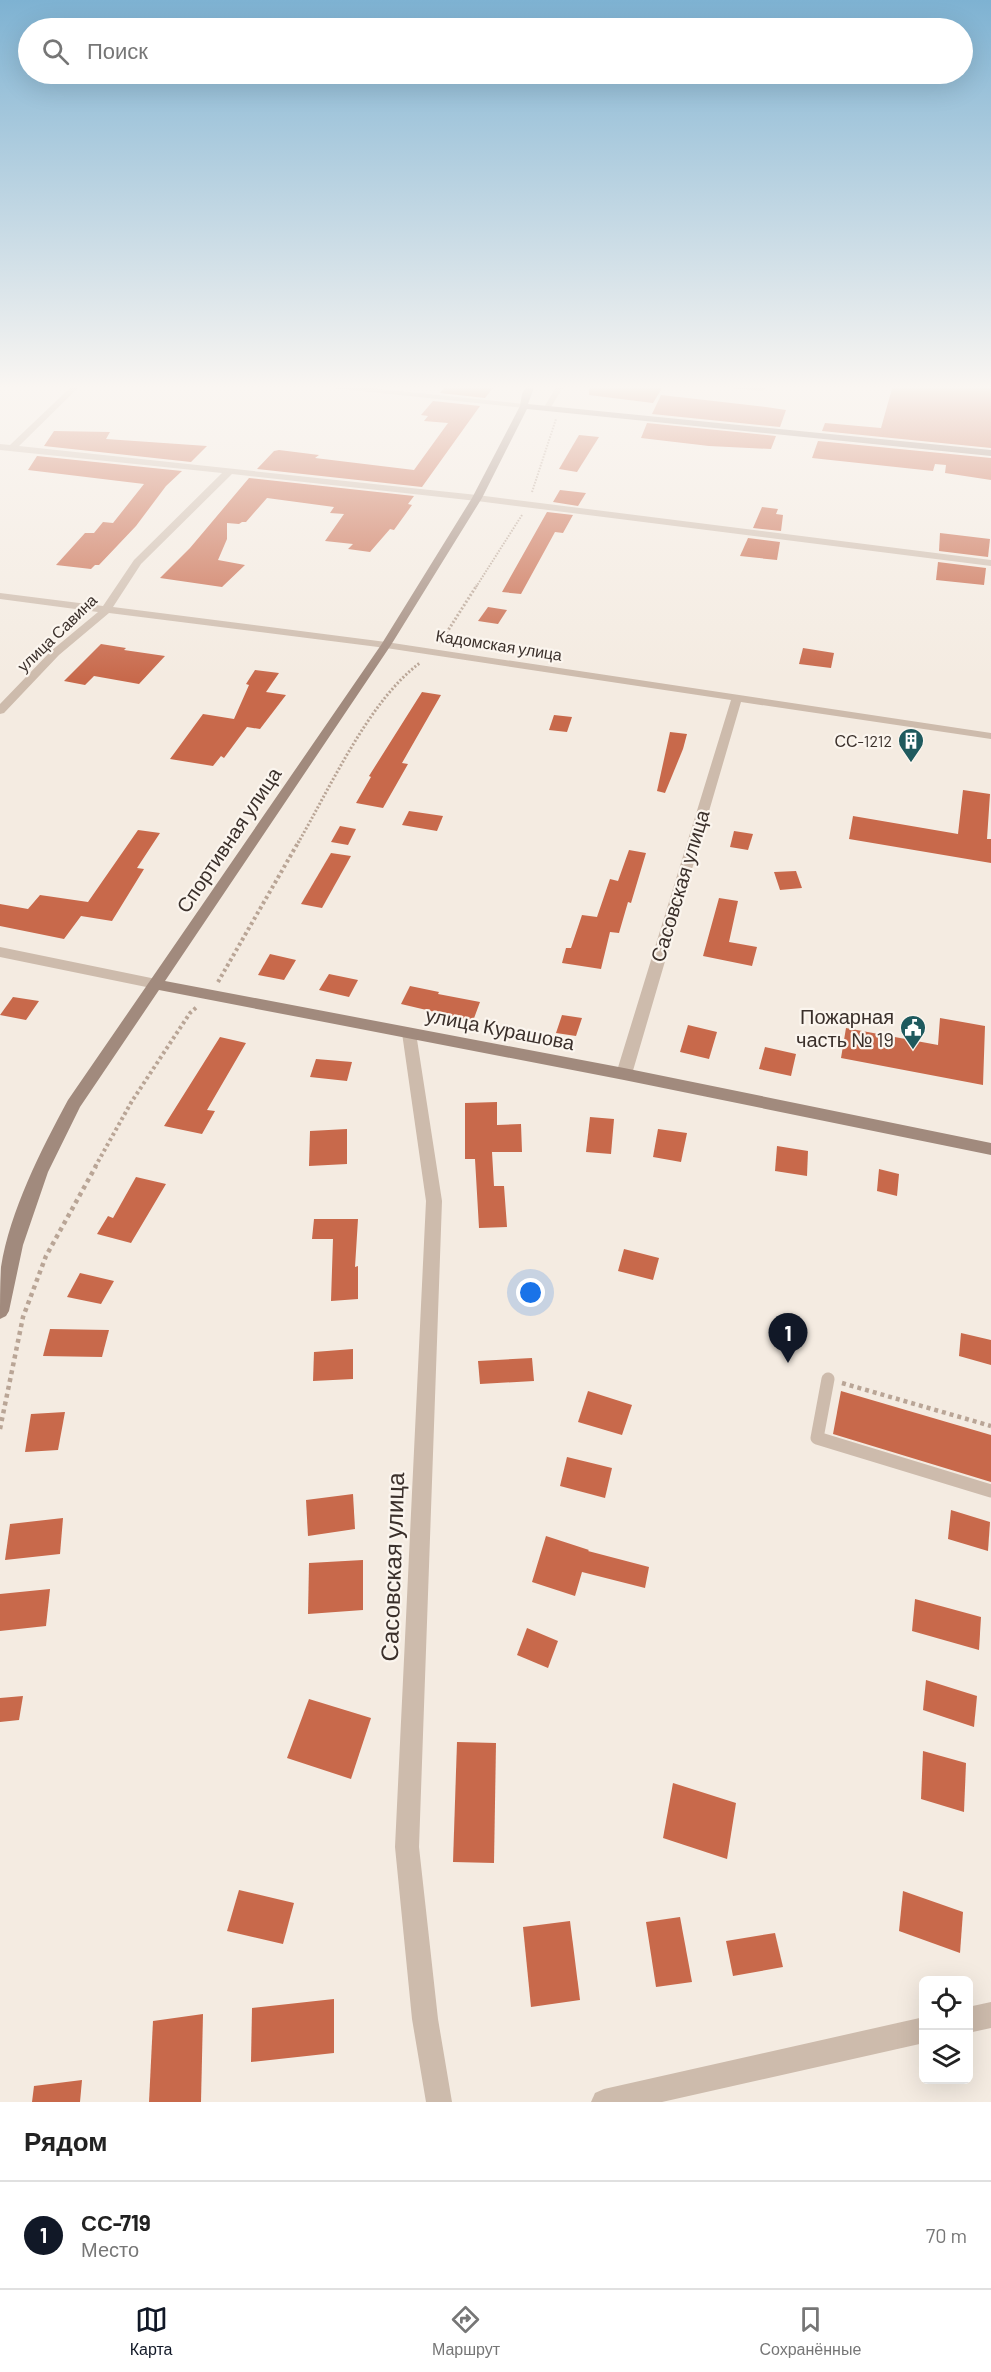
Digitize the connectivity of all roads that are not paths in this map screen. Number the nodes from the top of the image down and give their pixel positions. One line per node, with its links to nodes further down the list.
1 (217, 483): 7 (street, улица Савина)
2 (346, 483): 4 (street)
3 (485, 483): 4 (street, Спортивная улица)
4 (477, 498): 5 (street); 8 (street, Спортивная улица)
5 (991, 563)
6 (0, 596): 7 (street, Кадомская улица)
7 (106, 610): 8 (street, Кадомская улица); 10 (street, улица Савина)
8 (386, 645): 9 (street, Кадомская улица); 13 (street, Спортивная улица)
9 (736, 698): 11 (street, Кадомская улица); 15 (street, Сасовская улица)
10 (0, 711)
11 (991, 736)
12 (0, 952): 13 (street, улица Курашова)
13 (156, 984): 14 (street, улица Курашова); 17 (street, Спортивная улица)
14 (409, 1033): 15 (street, улица Курашова); 23 (street, Сасовская улица)
15 (624, 1074): 16 (street, улица Курашова)
16 (991, 1149)
17 (0, 1311)
18 (828, 1379): 19 (lane)
19 (991, 1491)
20 (991, 2015): 21 (street)
21 (973, 2019)
22 (919, 2031): 24 (street)
23 (439, 2102)
24 (604, 2102)

